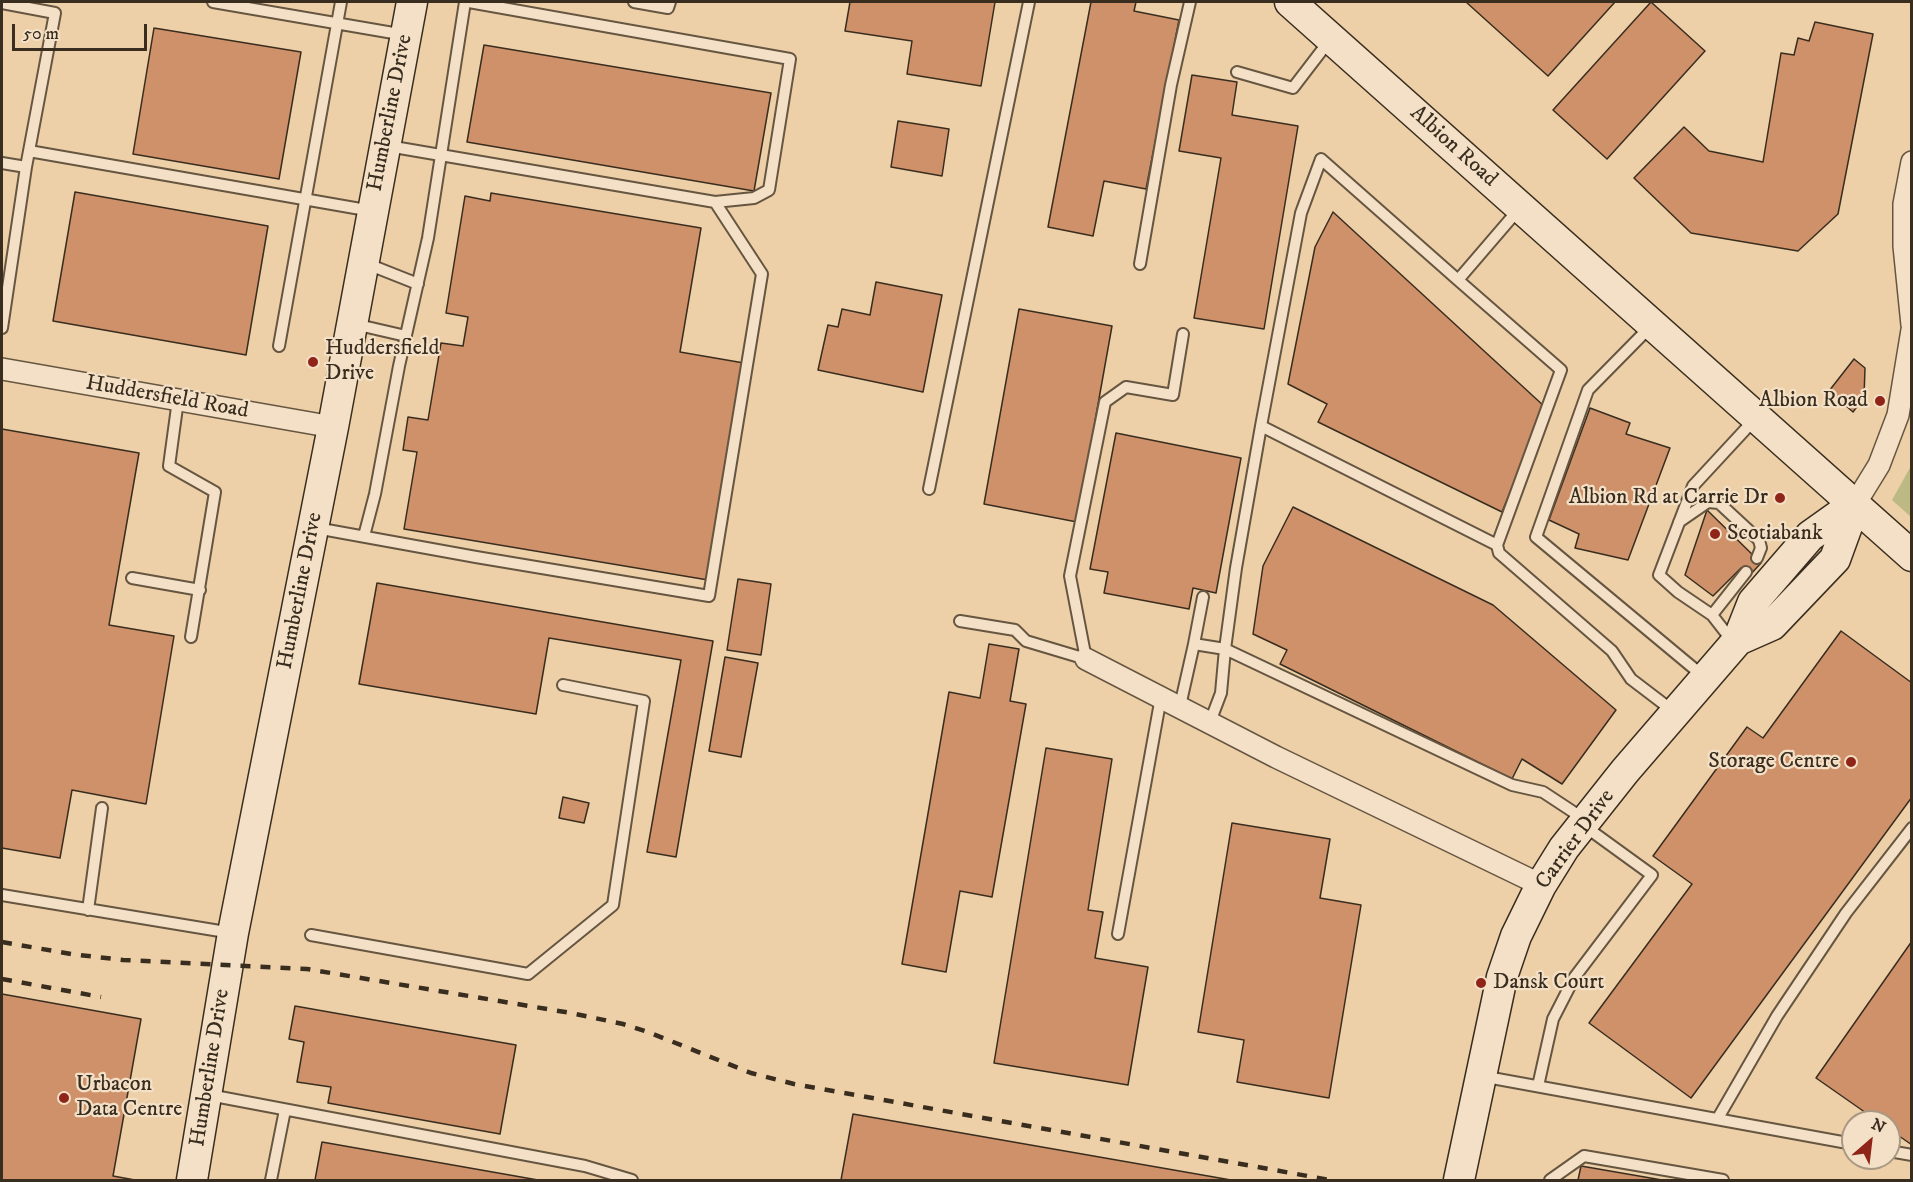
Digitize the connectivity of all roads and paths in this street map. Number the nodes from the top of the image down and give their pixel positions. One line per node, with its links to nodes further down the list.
1 (57, 2): 12 (lane)
2 (213, 2): 13 (lane)
3 (341, 2): 13 (lane)
4 (412, 2): 14 (street, Humberline Drive)
5 (467, 2): 19 (lane); 24 (lane)
6 (634, 2): 7 (lane)
7 (670, 2)
8 (1029, 2): 45 (lane)
9 (1190, 2): 29 (lane)
10 (1290, 2): 15 (street, Albion Road)
11 (2, 3): 12 (lane)
12 (55, 13): 18 (lane)
13 (337, 23): 14 (lane); 23 (lane)
14 (405, 35): 17 (street, Humberline Drive)
15 (1331, 38): 16 (lane); 25 (street, Albion Road)
16 (1237, 72)
17 (385, 145): 19 (lane); 26 (street, Humberline Drive)
18 (29, 152): 22 (lane); 23 (lane)
19 (442, 155): 24 (lane); 31 (lane)
20 (1911, 162): 27 (street)
21 (2, 163): 22 (lane)
22 (26, 167): 35 (lane)
23 (306, 199): 26 (lane); 39 (lane)
24 (715, 202): 49 (lane)
25 (1521, 207): 30 (lane); 33 (street, Albion Road)
26 (373, 211): 28 (street, Humberline Drive)
27 (1908, 255): 34 (street)
28 (363, 262): 31 (lane); 32 (street, Humberline Drive)
29 (1140, 264)
30 (1458, 280): 43 (lane); 50 (lane)
31 (418, 284): 38 (lane)
32 (352, 324): 38 (lane); 44 (street, Humberline Drive)
33 (1653, 324): 42 (street, Albion Road); 64 (lane)
34 (1911, 325)
35 (2, 328)
36 (1911, 330): 46 (street, Carrier Drive)
37 (1183, 334): 63 (lane)
38 (406, 336): 49 (lane)
39 (279, 346)
40 (2, 369): 41 (street, Huddersfield Road)
41 (178, 400): 44 (street, Huddersfield Road); 55 (lane)
42 (1757, 417): 46 (street, Albion Road); 47 (lane)
43 (1261, 426): 50 (lane); 62 (lane)
44 (333, 427): 48 (street, Humberline Drive)
45 (929, 489)
46 (1855, 504): 51 (street, Albion Road); 60 (street, Carrier Drive)
47 (1678, 523): 52 (lane); 57 (lane)
48 (313, 527): 49 (lane); 75 (street, Humberline Drive)
49 (364, 537)
50 (1497, 545): 67 (lane)
51 (1911, 556)
52 (1757, 558)
53 (1746, 572): 57 (lane)
54 (132, 578): 55 (lane)
55 (200, 590): 59 (lane)
56 (1203, 597): 61 (lane)
57 (1712, 615): 60 (lane)
58 (960, 621): 63 (lane)
59 (191, 637)
60 (1736, 642): 64 (street, Carrier Drive)
61 (1194, 645): 62 (lane); 66 (lane)
62 (1225, 649): 68 (lane); 70 (lane)
63 (1086, 659): 66 (street)
64 (1706, 678): 67 (street, Carrier Drive)
65 (563, 685): 77 (lane)
66 (1170, 702): 68 (street); 76 (lane)
67 (1676, 713): 70 (street, Carrier Drive)
68 (1210, 722): 72 (street)
69 (102, 808): 74 (lane)
70 (1585, 823): 72 (street, Carrier Drive); 79 (lane)
71 (1911, 828): 82 (lane)
72 (1541, 885): 78 (street, Carrier Drive)
73 (2, 895): 74 (lane)
74 (87, 910): 75 (lane)
75 (233, 933): 80 (street, Humberline Drive)
76 (1118, 934)
77 (311, 935)
78 (1480, 1076): 79 (lane); 87 (street, Carrier Drive)
79 (1538, 1086): 82 (lane)
80 (206, 1095): 81 (lane); 84 (street, Humberline Drive)
81 (285, 1110): 85 (lane); 86 (lane)
82 (1718, 1118): 83 (lane)
83 (1841, 1142)
84 (192, 1180)
85 (271, 1180)
86 (632, 1180)
87 (1459, 1180)
88 (1550, 1180): 89 (lane)
89 (1723, 1180)

